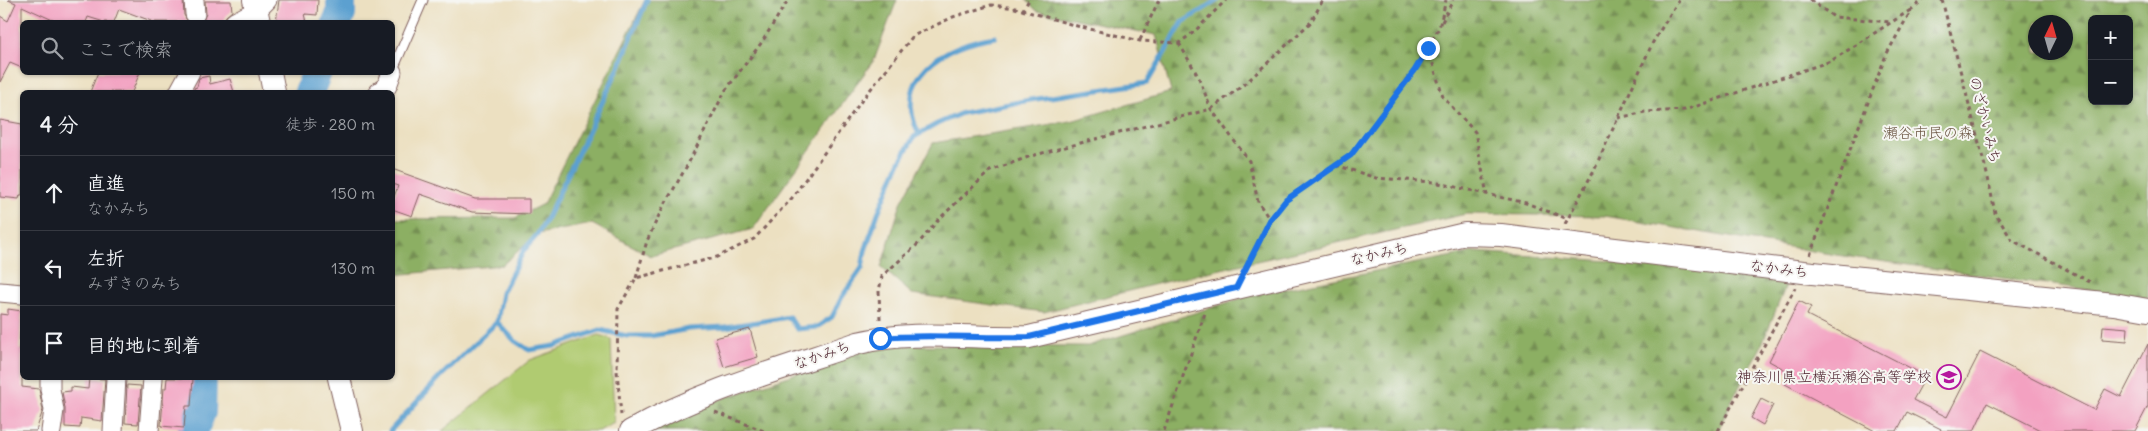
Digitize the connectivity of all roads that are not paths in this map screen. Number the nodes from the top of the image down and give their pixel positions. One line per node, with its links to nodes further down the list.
1 (424, 0): 4 (lane)
2 (259, 8): 3 (street)
3 (238, 20)
4 (395, 65)
5 (188, 75): 8 (street)
6 (271, 75): 9 (street)
7 (391, 75): 10 (street)
8 (180, 90)
9 (274, 90)
10 (382, 90)
11 (0, 292): 12 (street)
12 (20, 294)
13 (2148, 310): 18 (street, なかみち)
14 (50, 380): 19 (street)
15 (116, 380): 20 (street)
16 (153, 380): 21 (street)
17 (339, 380): 22 (street)
18 (626, 427)
19 (51, 431)
20 (113, 431)
21 (149, 431)
22 (352, 431)

